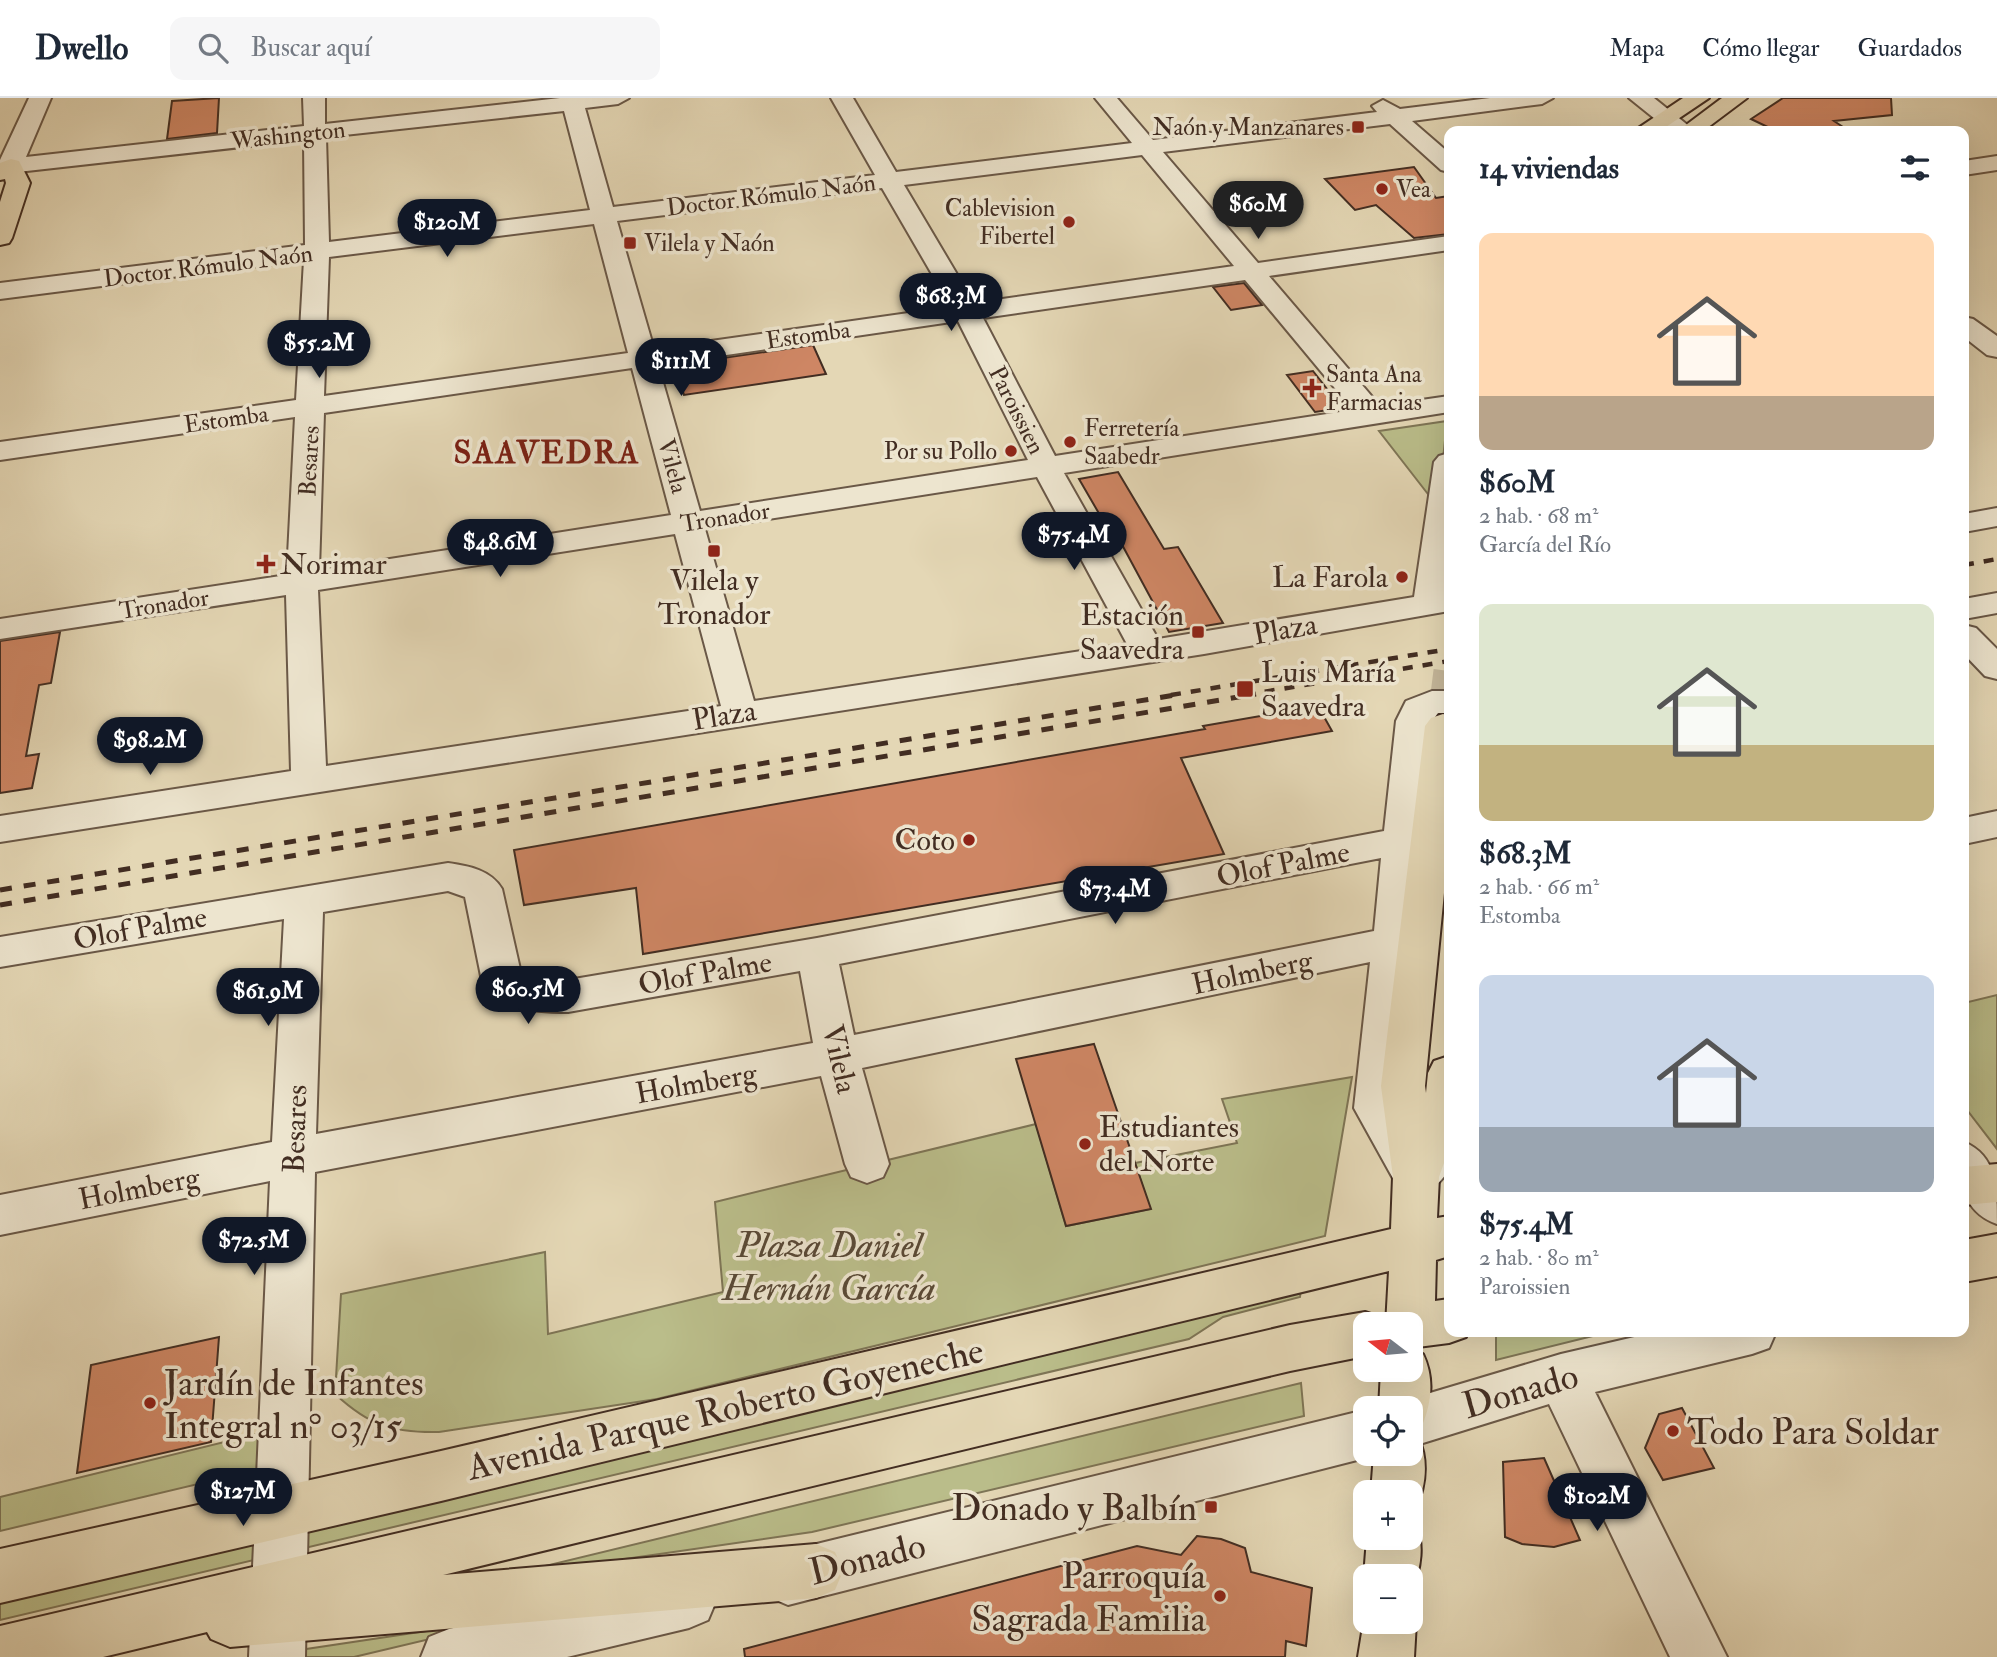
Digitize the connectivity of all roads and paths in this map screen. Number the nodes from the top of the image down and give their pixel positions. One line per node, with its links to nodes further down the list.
1 (40, 98): 21 (street)
2 (314, 98): 15 (street, Besares)
3 (618, 98): 11 (street, Washington)
4 (842, 98): 22 (street, Paroissien)
5 (1106, 98): 16 (street)
6 (1374, 98): 12 (street)
7 (1542, 98): 12 (street, Doctor Rómulo Naón)
8 (1640, 98): 13 (street)
9 (1698, 98): 13 (main road)
10 (1736, 98): 14 (main road)
11 (572, 101): 15 (street, Washington); 24 (street, Vilela)
12 (1394, 117): 16 (street, Doctor Rómulo Naón); 17 (street)
13 (1675, 125)
14 (1696, 126)
15 (315, 132): 21 (street, Washington); 27 (street, Besares)
16 (1149, 148): 22 (street, Doctor Rómulo Naón); 28 (street)
17 (1444, 161)
18 (1997, 163): 19 (street)
19 (1969, 167)
20 (1969, 168): 23 (street)
21 (4, 169): 25 (main road)
22 (889, 181): 24 (street, Doctor Rómulo Naón); 30 (street, Paroissien)
23 (1997, 182)
24 (603, 216): 27 (street, Doctor Rómulo Naón); 35 (street, Vilela)
25 (0, 239)
26 (1444, 244): 28 (street, Estomba)
27 (317, 253): 29 (street, Doctor Rómulo Naón); 37 (street, Besares)
28 (1254, 271): 30 (street, Estomba); 38 (street)
29 (0, 292)
30 (966, 311): 35 (street, Estomba); 40 (street, Paroissien)
31 (1997, 319): 32 (street)
32 (1969, 324)
33 (1969, 329): 34 (street)
34 (1997, 349)
35 (644, 359): 37 (street, Estomba); 43 (street, Vilela)
36 (1444, 405): 38 (street, Tronador)
37 (312, 406): 39 (street, Estomba); 45 (street, Besares)
38 (1373, 416): 40 (street, Tronador)
39 (0, 451)
40 (1045, 467): 43 (street, Tronador); 51 (street, Paroissien)
41 (1997, 517): 42 (street)
42 (1969, 522)
43 (689, 523): 45 (street, Tronador); 53 (street, Vilela)
44 (1443, 560): 46 (street)
45 (302, 584): 49 (street, Tronador); 56 (street, Besares)
46 (1439, 603): 51 (street, Plaza)
47 (1997, 603): 48 (street)
48 (1969, 608)
49 (0, 629)
50 (1969, 640): 52 (street)
51 (1148, 651): 53 (street, Plaza)
52 (1997, 668)
53 (740, 712): 56 (street, Plaza)
54 (1444, 712): 60 (street)
55 (1444, 731): 70 (main road)
56 (309, 782): 58 (street, Plaza)
57 (1997, 824): 59 (street)
58 (0, 829)
59 (1969, 830)
60 (1402, 841): 62 (street); 64 (street, Olof Palme)
61 (304, 901): 63 (street, Olof Palme); 64 (street, Olof Palme); 68 (street, Besares)
62 (1391, 943): 65 (street, Holmberg); 70 (street)
63 (0, 952)
64 (817, 953): 65 (street, Vilela)
65 (837, 1056): 68 (street, Holmberg); 69 (street, Vilela)
66 (1444, 1104): 70 (main road)
67 (1444, 1145): 70 (street)
68 (294, 1157): 71 (street, Holmberg); 83 (street, Besares)
69 (867, 1164)
70 (1416, 1177): 72 (main road)
71 (0, 1215)
72 (1432, 1240): 75 (main road); 83 (main road, Avenida Parque Roberto Goyeneche)
73 (1997, 1255): 74 (main road)
74 (1969, 1260)
75 (1413, 1312)
76 (1444, 1322): 77 (main road)
77 (1423, 1324)
78 (1353, 1336): 86 (main road)
79 (1731, 1337): 80 (street, Donado)
80 (1561, 1377): 81 (street, Donado); 91 (street)
81 (1423, 1419)
82 (1353, 1437): 84 (street, Donado)
83 (280, 1513): 85 (main road, Avenida Parque Roberto Goyeneche); 86 (street, Besares)
84 (816, 1572): 86 (main road); 89 (street, Donado)
85 (0, 1576)
86 (278, 1621): 88 (main road)
87 (1388, 1634): 90 (main road)
88 (0, 1654)
89 (449, 1657)
90 (1386, 1657)
91 (1699, 1657)

